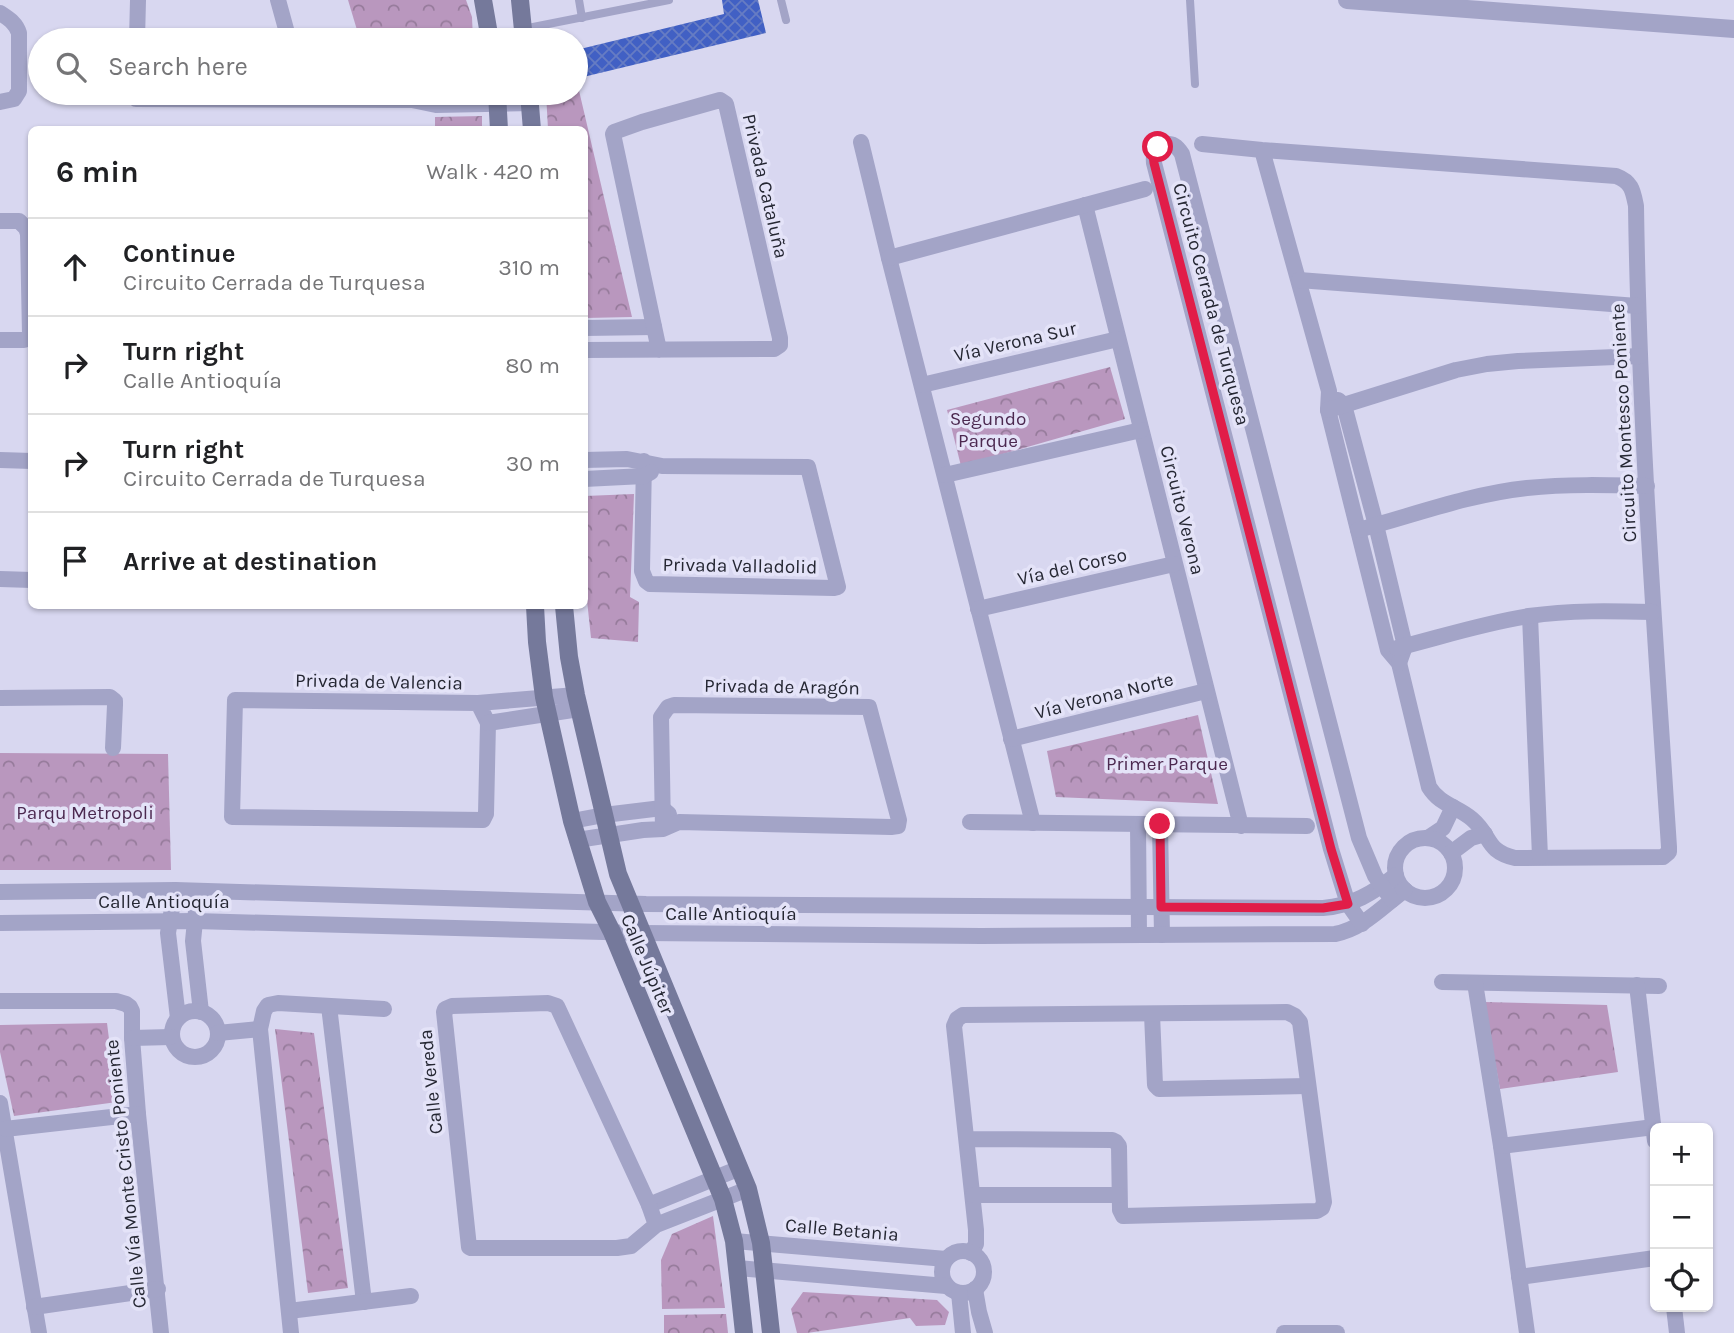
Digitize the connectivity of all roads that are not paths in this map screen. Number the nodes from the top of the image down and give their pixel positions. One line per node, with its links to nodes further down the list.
1 (138, 0): 14 (street)
2 (278, 0): 15 (street)
3 (483, 0): 16 (main road)
4 (520, 0): 17 (main road)
5 (579, 0): 12 (lane)
6 (669, 0): 10 (lane)
7 (781, 0): 13 (lane)
8 (1190, 0): 20 (lane)
9 (1347, 0): 19 (street)
10 (640, 3): 12 (lane)
11 (0, 12): 21 (street)
12 (582, 18): 18 (lane)
13 (786, 20)
14 (137, 28)
15 (286, 28)
16 (488, 28)
17 (523, 28)
18 (548, 28)
19 (1734, 29)
20 (1195, 84)
21 (0, 102)
22 (497, 105): 24 (main road)
23 (530, 105): 25 (main road)
24 (499, 126)
25 (532, 126)
26 (861, 142): 33 (street)
27 (1202, 144): 28 (street, Circuito Montesco Poniente)
28 (1262, 150): 34 (street); 35 (street, Circuito Montesco Poniente)
29 (1146, 189): 30 (street)
30 (1085, 205): 33 (street); 39 (street, Circuito Verona)
31 (0, 221): 32 (street)
32 (28, 234)
33 (889, 258): 44 (street)
34 (1298, 281): 35 (street); 45 (street)
35 (1637, 306): 43 (street, Circuito Montesco Poniente)
36 (654, 327): 37 (street); 42 (street, Privada Cataluña); 42 (street, Privada Cataluña)
37 (588, 328)
38 (28, 337): 40 (street)
39 (1118, 339): 44 (street, Vía Verona Sur); 46 (street, Circuito Verona)
40 (0, 340)
41 (588, 349): 42 (street, Privada Cataluña)
42 (659, 349)
43 (1640, 356): 45 (street); 53 (street, Circuito Montesco Poniente)
44 (922, 385): 51 (street)
45 (1336, 408): 54 (street); 55 (street, Circuito Montesco Poniente)
46 (1141, 430): 51 (street); 56 (street, Circuito Verona)
47 (0, 460): 49 (street)
48 (588, 460): 50 (street, Privada Valladolid)
49 (28, 461)
50 (644, 469): 50 (street, Privada Valladolid); 52 (street, Privada Valladolid)
51 (945, 475): 61 (street)
52 (588, 478)
53 (1647, 486): 54 (street); 62 (street, Circuito Montesco Poniente)
54 (1376, 525): 55 (street); 64 (street)
55 (1358, 530): 65 (street, Circuito Montesco Poniente)
56 (1174, 564): 61 (street, Vía del Corso); 67 (street, Circuito Verona)
57 (0, 579): 58 (street)
58 (28, 580)
59 (535, 609): 72 (main road, Calle Júpiter)
60 (564, 609): 70 (main road, Calle Júpiter)
61 (978, 609): 74 (street)
62 (1653, 611): 63 (street); 93 (street, Circuito Montesco Poniente)
63 (1530, 616): 64 (street); 93 (street)
64 (1405, 646): 65 (street)
65 (1394, 657): 76 (street, Circuito Montesco Poniente)
66 (1319, 690): 68 (street); 68 (street, Circuito Cerrada de Turquesa); 95 (street, Circuito Cerrada de Turquesa)
67 (1206, 691): 74 (street, Vía Verona Norte); 85 (street, Circuito Verona)
68 (1292, 696): 102 (street, Circuito Cerrada de Turquesa)
69 (0, 698): 75 (street)
70 (577, 702): 72 (street); 78 (main road, Calle Júpiter)
71 (478, 703): 72 (street); 73 (street, Privada de Valencia); 73 (street, Privada de Valencia)
72 (546, 706): 73 (street); 79 (main road, Calle Júpiter)
73 (488, 723)
74 (1011, 739): 82 (street)
75 (114, 748)
76 (1453, 807): 88 (street, Circuito Montesco Poniente); 90 (street)
77 (662, 808): 78 (street); 80 (street); 80 (street, Privada de Aragón); 87 (street, Privada de Aragón)
78 (604, 815): 79 (street); 89 (main road, Calle Júpiter)
79 (572, 821): 91 (main road, Calle Júpiter)
80 (679, 822): 87 (street, Privada de Aragón)
81 (970, 822): 82 (street)
82 (1033, 822): 83 (street)
83 (1138, 824): 84 (street); 104 (street)
84 (1160, 824): 85 (street); 105 (street)
85 (1241, 825): 86 (street)
86 (1307, 827)
87 (663, 829): 89 (street, Privada de Aragón)
88 (1485, 834): 92 (street); 93 (street, Circuito Montesco Poniente)
89 (609, 835): 91 (street, Privada de Aragón); 101 (main road, Calle Júpiter)
90 (1429, 838): 92 (street); 94 (street)
91 (577, 840): 100 (main road, Calle Júpiter)
92 (1451, 853): 99 (street)
93 (1540, 858)
94 (1396, 875): 95 (street, Calle Antioquía); 99 (street)
95 (1381, 887): 99 (street, Circuito Cerrada de Turquesa); 102 (street, Calle Antioquía)
96 (175, 891): 97 (street, Calle Antioquía); 98 (street, Calle Antioquía); 106 (street)
97 (198, 891): 100 (street, Calle Antioquía); 107 (street)
98 (0, 892)
99 (1399, 895): 109 (street, Calle Antioquía)
100 (597, 902): 101 (street, Calle Antioquía); 110 (main road, Calle Júpiter)
101 (629, 904): 103 (street, Calle Antioquía); 111 (main road, Calle Júpiter)
102 (1348, 904): 105 (street, Calle Antioquía); 109 (street, Circuito Cerrada de Turquesa)
103 (981, 907): 104 (street, Calle Antioquía); 114 (street)
104 (1139, 907): 105 (street, Calle Antioquía); 112 (street)
105 (1161, 907): 113 (street)
106 (170, 921): 107 (street, Calle Antioquía); 108 (street, Calle Antioquía); 124 (street)
107 (195, 921): 110 (street, Calle Antioquía); 122 (street)
108 (0, 922)
109 (1362, 924): 113 (street, Calle Antioquía)
110 (612, 932): 111 (street, Calle Antioquía); 138 (main road, Calle Júpiter)
111 (642, 933): 114 (street, Calle Antioquía); 137 (main road, Calle Júpiter)
112 (1139, 935): 113 (street, Calle Antioquía); 114 (street, Calle Antioquía)
113 (1162, 935)
114 (981, 936)
115 (1442, 982): 116 (street)
116 (1475, 983): 117 (street); 136 (street)
117 (1637, 985): 118 (street); 132 (street)
118 (1660, 986)
119 (0, 1001): 128 (street, Calle Vía Monte Cristo Poniente)
120 (329, 1006): 121 (street); 125 (street); 157 (street)
121 (384, 1009)
122 (201, 1012): 124 (street); 126 (street)
123 (1152, 1014): 129 (street); 129 (street); 135 (street)
124 (178, 1018): 127 (street)
125 (260, 1029): 126 (street); 159 (street)
126 (218, 1033): 127 (street)
127 (171, 1037): 128 (street)
128 (132, 1038): 131 (street, Calle Vía Monte Cristo Poniente)
129 (1307, 1086): 141 (street)
130 (0, 1103): 133 (street)
131 (138, 1114): 133 (street); 153 (street, Calle Vía Monte Cristo Poniente)
132 (1654, 1123)
133 (5, 1129): 158 (street)
134 (1650, 1134): 136 (street)
135 (967, 1139): 140 (street); 141 (street)
136 (1501, 1146): 152 (street)
137 (740, 1168): 138 (street); 139 (main road, Calle Júpiter)
138 (715, 1178): 142 (main road, Calle Júpiter); 143 (street)
139 (748, 1189): 142 (street, Calle Vereda); 146 (main road, Calle Júpiter)
140 (972, 1195): 141 (street); 147 (street)
141 (1119, 1195)
142 (723, 1199): 144 (street, Calle Vereda); 145 (main road, Calle Júpiter)
143 (649, 1205): 144 (street, Calle Vereda); 144 (street, Calle Vereda)
144 (656, 1225)
145 (734, 1241): 146 (street, Calle Betania); 150 (main road, Calle Júpiter)
146 (761, 1243): 148 (street, Calle Betania); 151 (main road, Calle Júpiter)
147 (971, 1253): 148 (street); 155 (street)
148 (946, 1259): 154 (street)
149 (1650, 1259): 152 (street)
150 (737, 1268): 151 (street); 164 (main road, Calle Júpiter)
151 (763, 1270): 154 (street); 165 (main road, Calle Júpiter)
152 (1519, 1277): 170 (street)
153 (158, 1289): 158 (street); 162 (street, Calle Vía Monte Cristo Poniente)
154 (953, 1289): 155 (street); 166 (street)
155 (975, 1289): 167 (street)
156 (411, 1296): 157 (street)
157 (364, 1302): 159 (street)
158 (34, 1307): 161 (street)
159 (289, 1311): 163 (street)
160 (1675, 1312): 171 (street)
161 (39, 1333)
162 (161, 1333)
163 (291, 1333)
164 (744, 1333)
165 (771, 1333)
166 (963, 1333)
167 (985, 1333)
168 (1284, 1333): 169 (street)
169 (1337, 1333)
170 (1527, 1333)
171 (1677, 1333)

